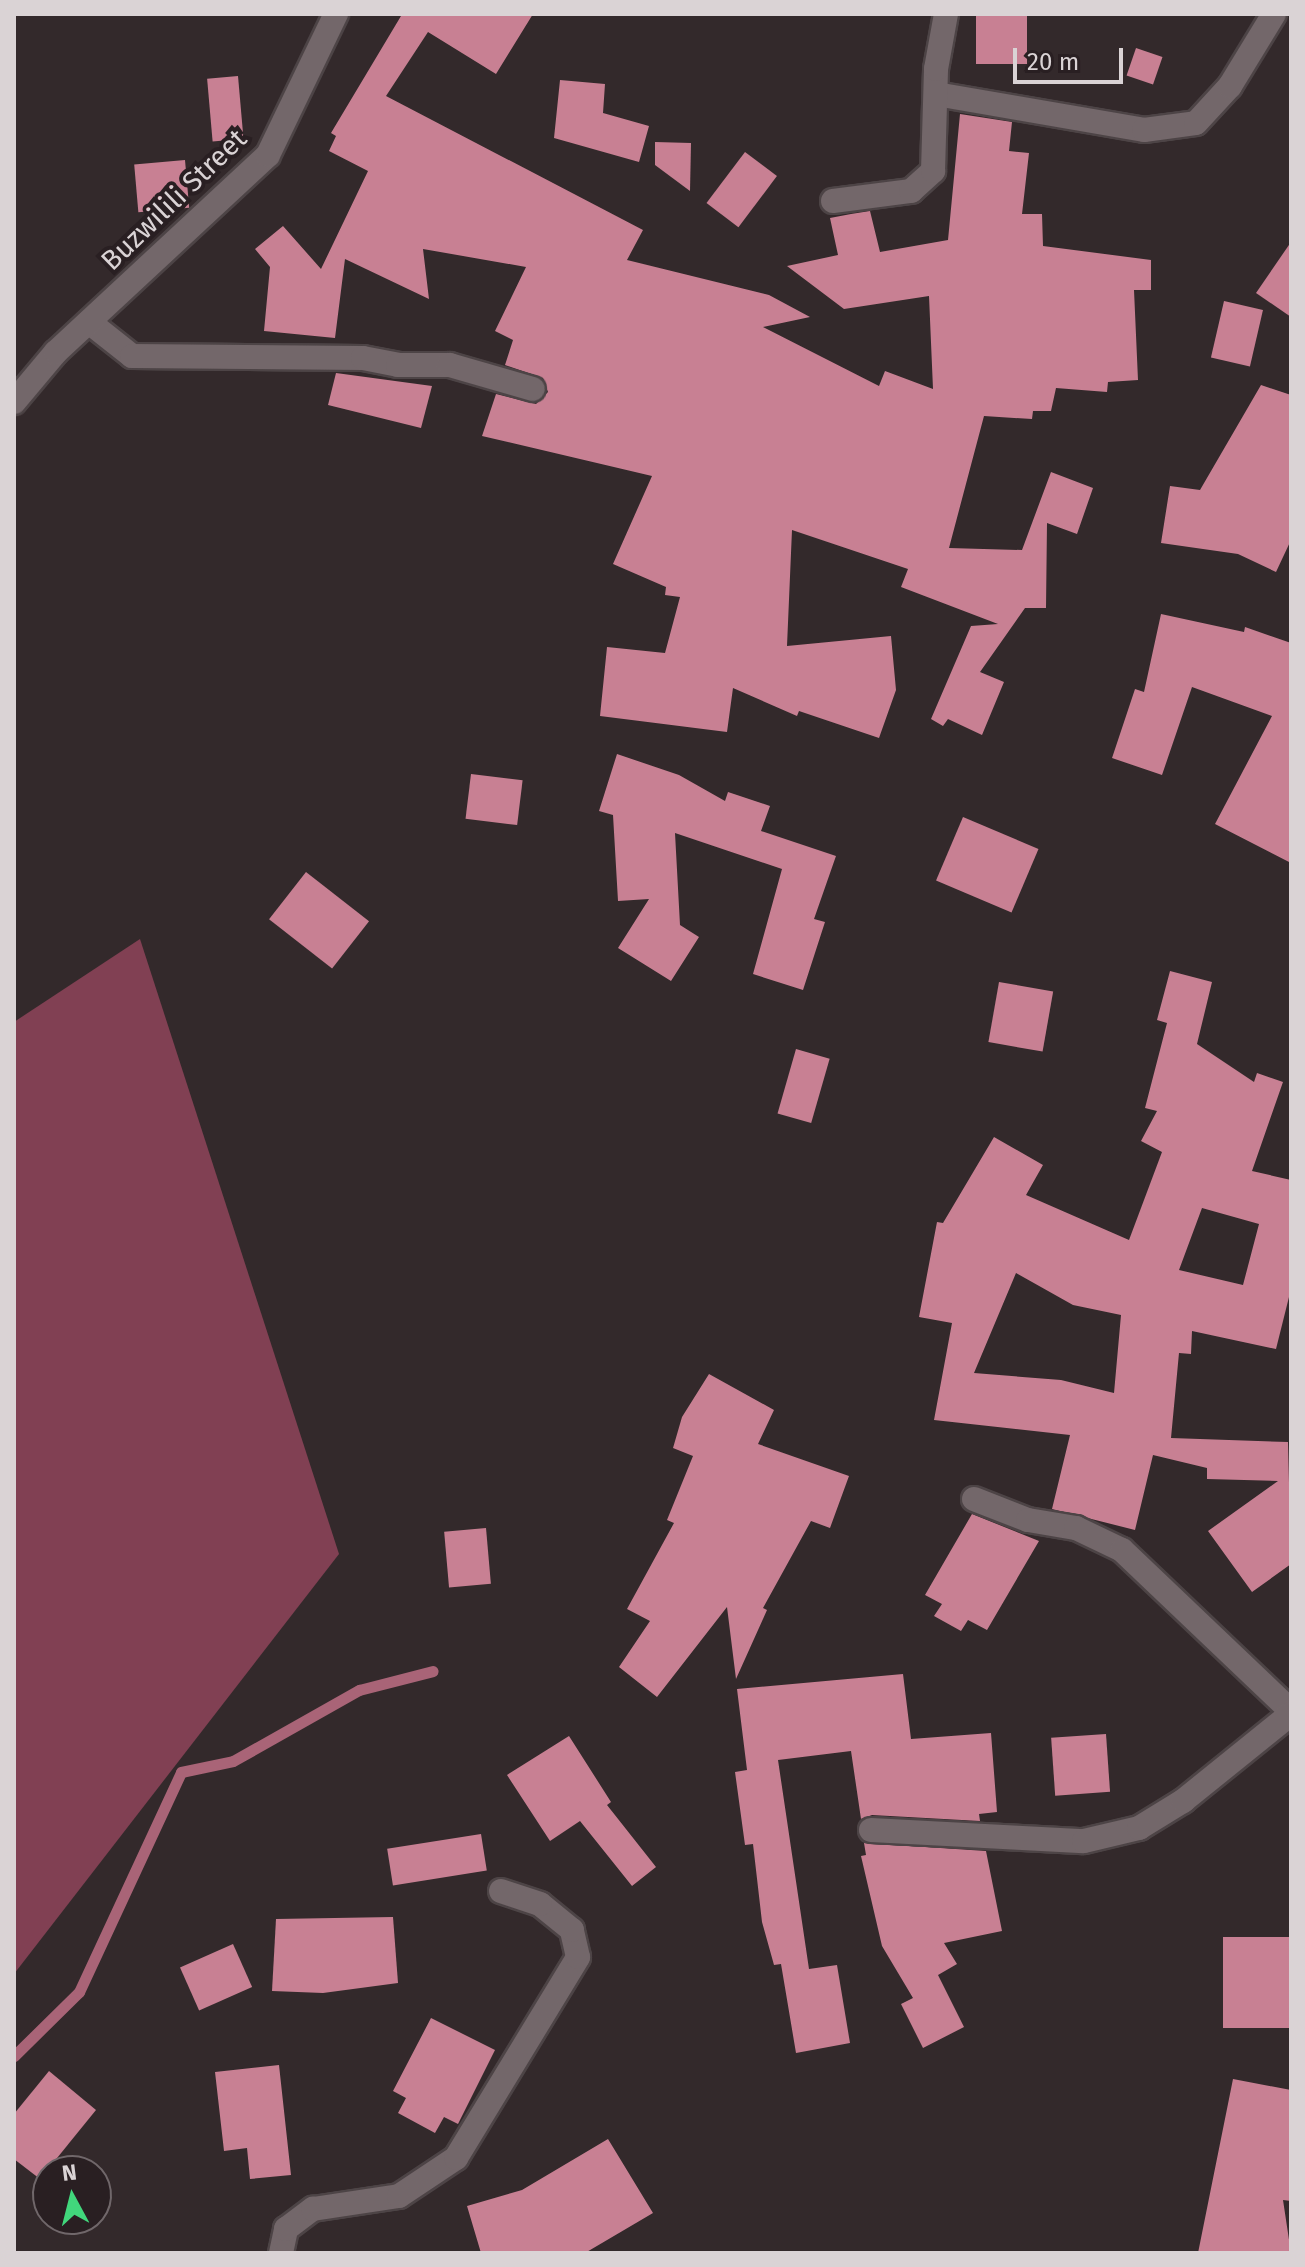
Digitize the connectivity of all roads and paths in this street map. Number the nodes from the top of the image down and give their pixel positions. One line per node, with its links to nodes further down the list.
1 (336, 14): 6 (street, Buzwilili Street)
2 (946, 14): 4 (street)
3 (1274, 14): 4 (street)
4 (936, 94): 5 (street)
5 (833, 201)
6 (89, 322): 7 (street); 8 (street, Buzwilili Street)
7 (533, 389)
8 (14, 402)
9 (974, 1499): 10 (street)
10 (1291, 1712): 11 (street)
11 (871, 1830)
12 (501, 1891): 13 (street)
13 (281, 2253)

